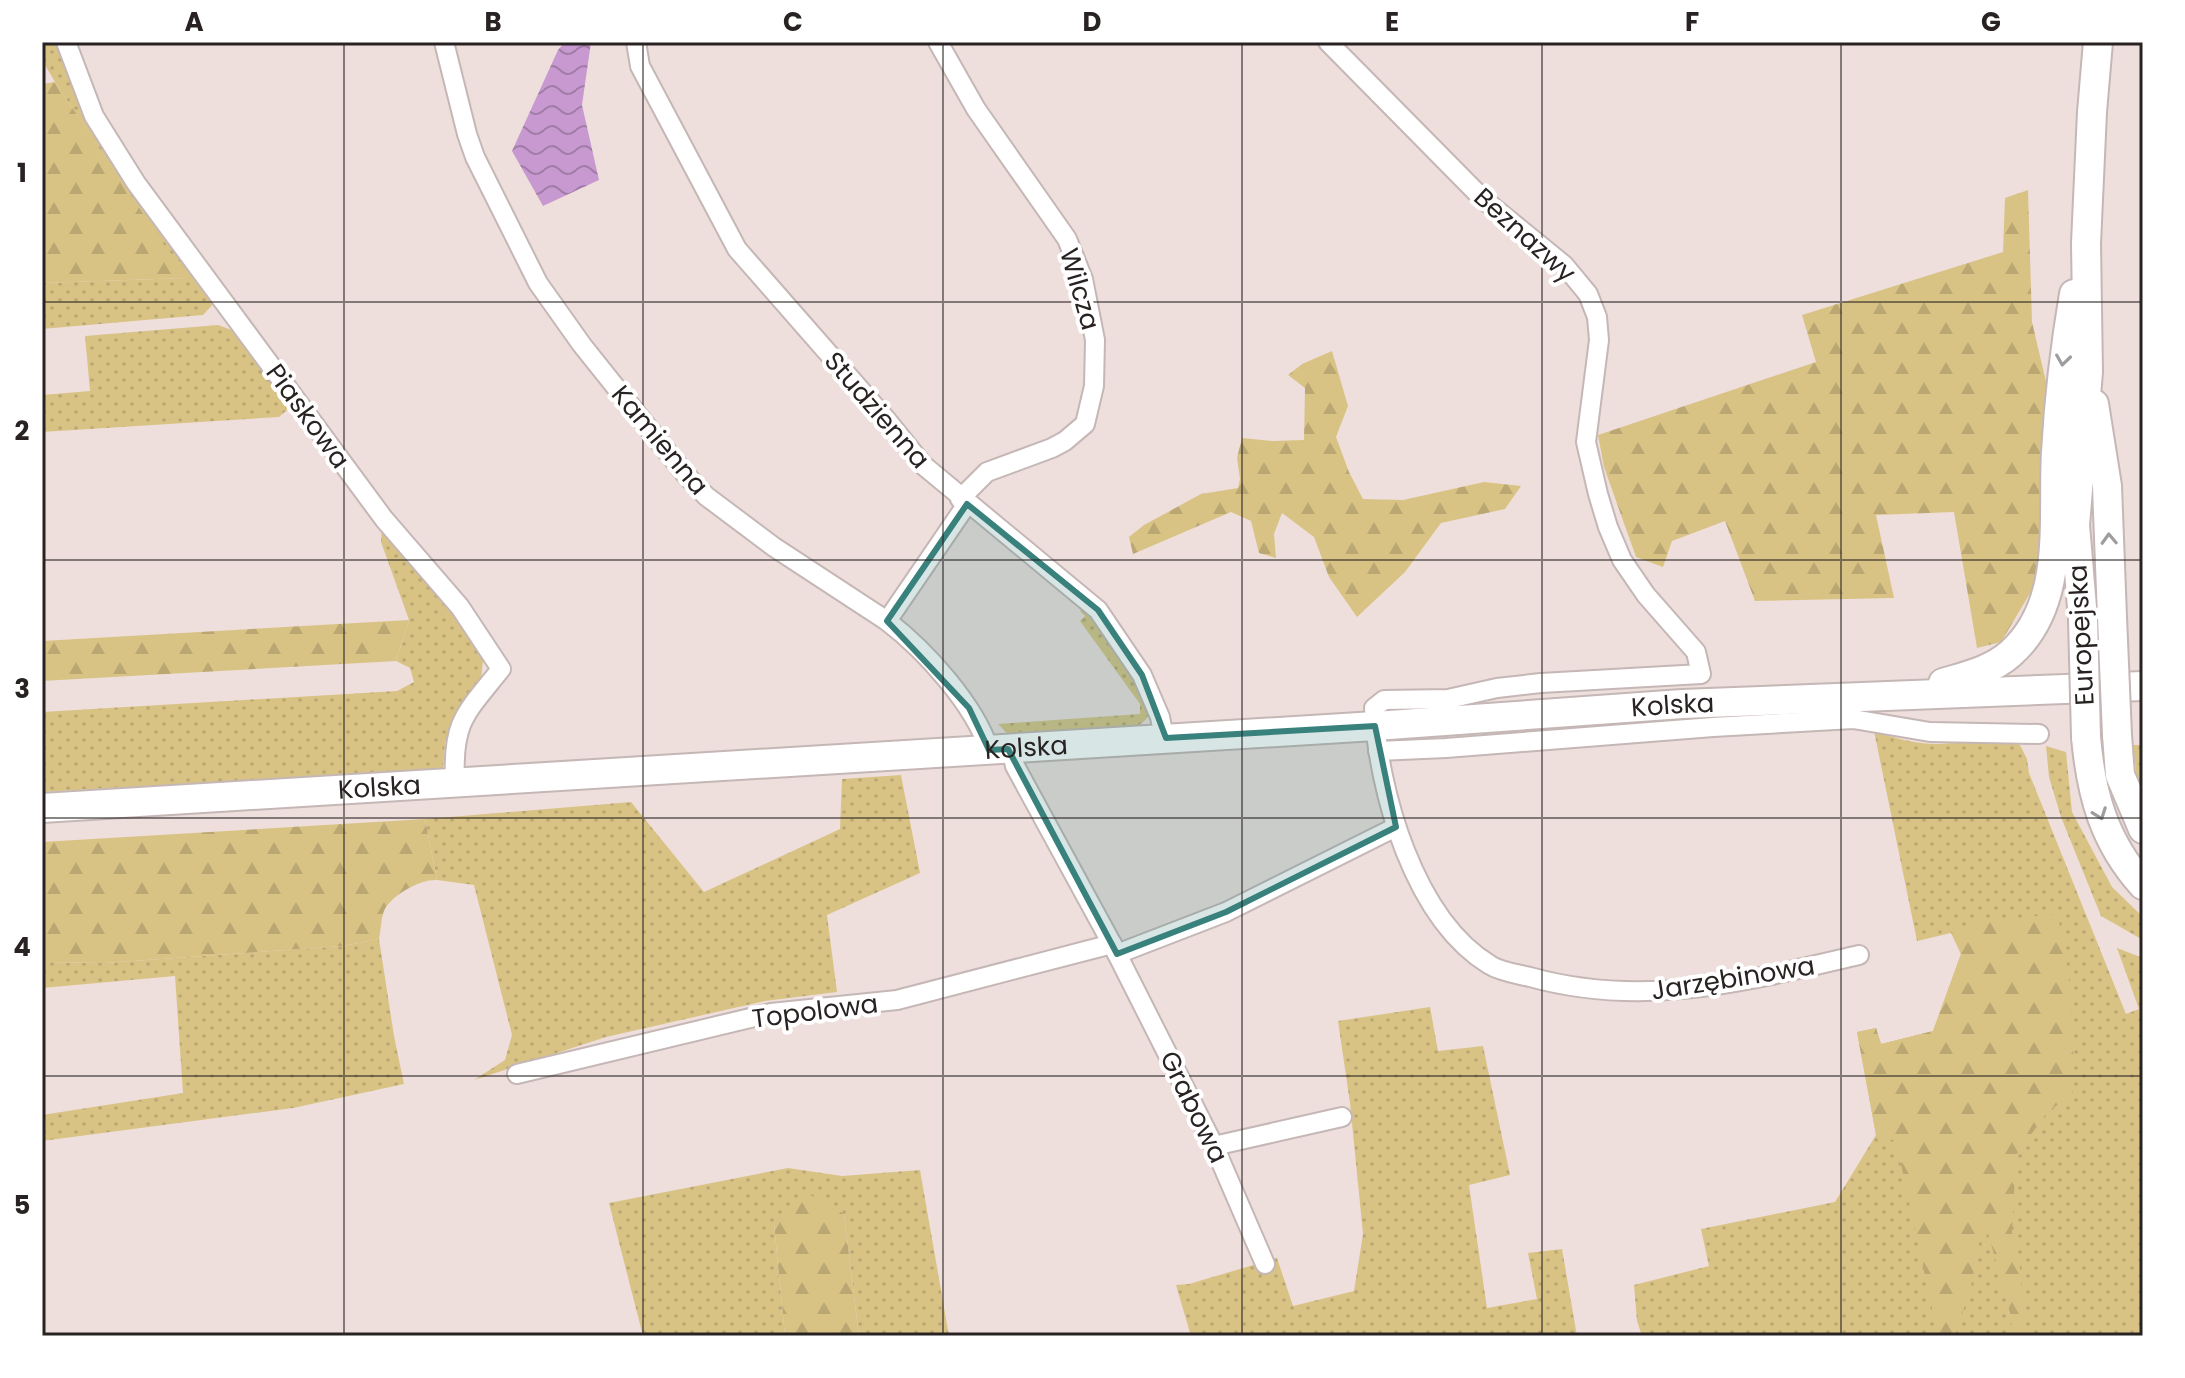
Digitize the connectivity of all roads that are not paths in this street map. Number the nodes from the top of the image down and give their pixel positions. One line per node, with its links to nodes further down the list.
1 (66, 42): 17 (street, Piaskowa)
2 (444, 42): 10 (street, Kamienna)
3 (636, 42): 9 (street, Studzienna)
4 (938, 42): 9 (street, Wilcza)
5 (1328, 42): 15 (street, Beznazwy)
6 (2098, 42): 7 (main road, Europejska)
7 (2087, 228): 8 (main road, Europejska); 12 (main road, one-way to 12)
8 (2088, 372): 20 (main road, Europejska, one-way to 8, bridge); 21 (main road, Europejska, one-way to 21, bridge)
9 (963, 502): 10 (street, Wilcza); 14 (street, Studzienna)
10 (887, 621): 16 (street, Kamienna)
11 (2143, 686): 12 (main road, Kolska)
12 (1896, 695): 15 (main road, Kolska)
13 (2039, 734): 15 (street)
14 (1164, 738): 15 (main road, Kolska); 16 (main road, Kolska)
15 (1376, 739): 19 (street)
16 (1000, 750): 17 (main road, Kolska); 22 (street)
17 (455, 782): 18 (main road, Kolska)
18 (42, 808)
19 (1396, 827): 22 (street, Topolowa); 23 (street, Jarzębinowa)
20 (2143, 829)
21 (2143, 885)
22 (1114, 949): 24 (street, Topolowa); 26 (street, Grabowa)
23 (1859, 955)
24 (517, 1074)
25 (1342, 1117): 26 (street)
26 (1214, 1146): 27 (street, Grabowa)
27 (1265, 1264)

